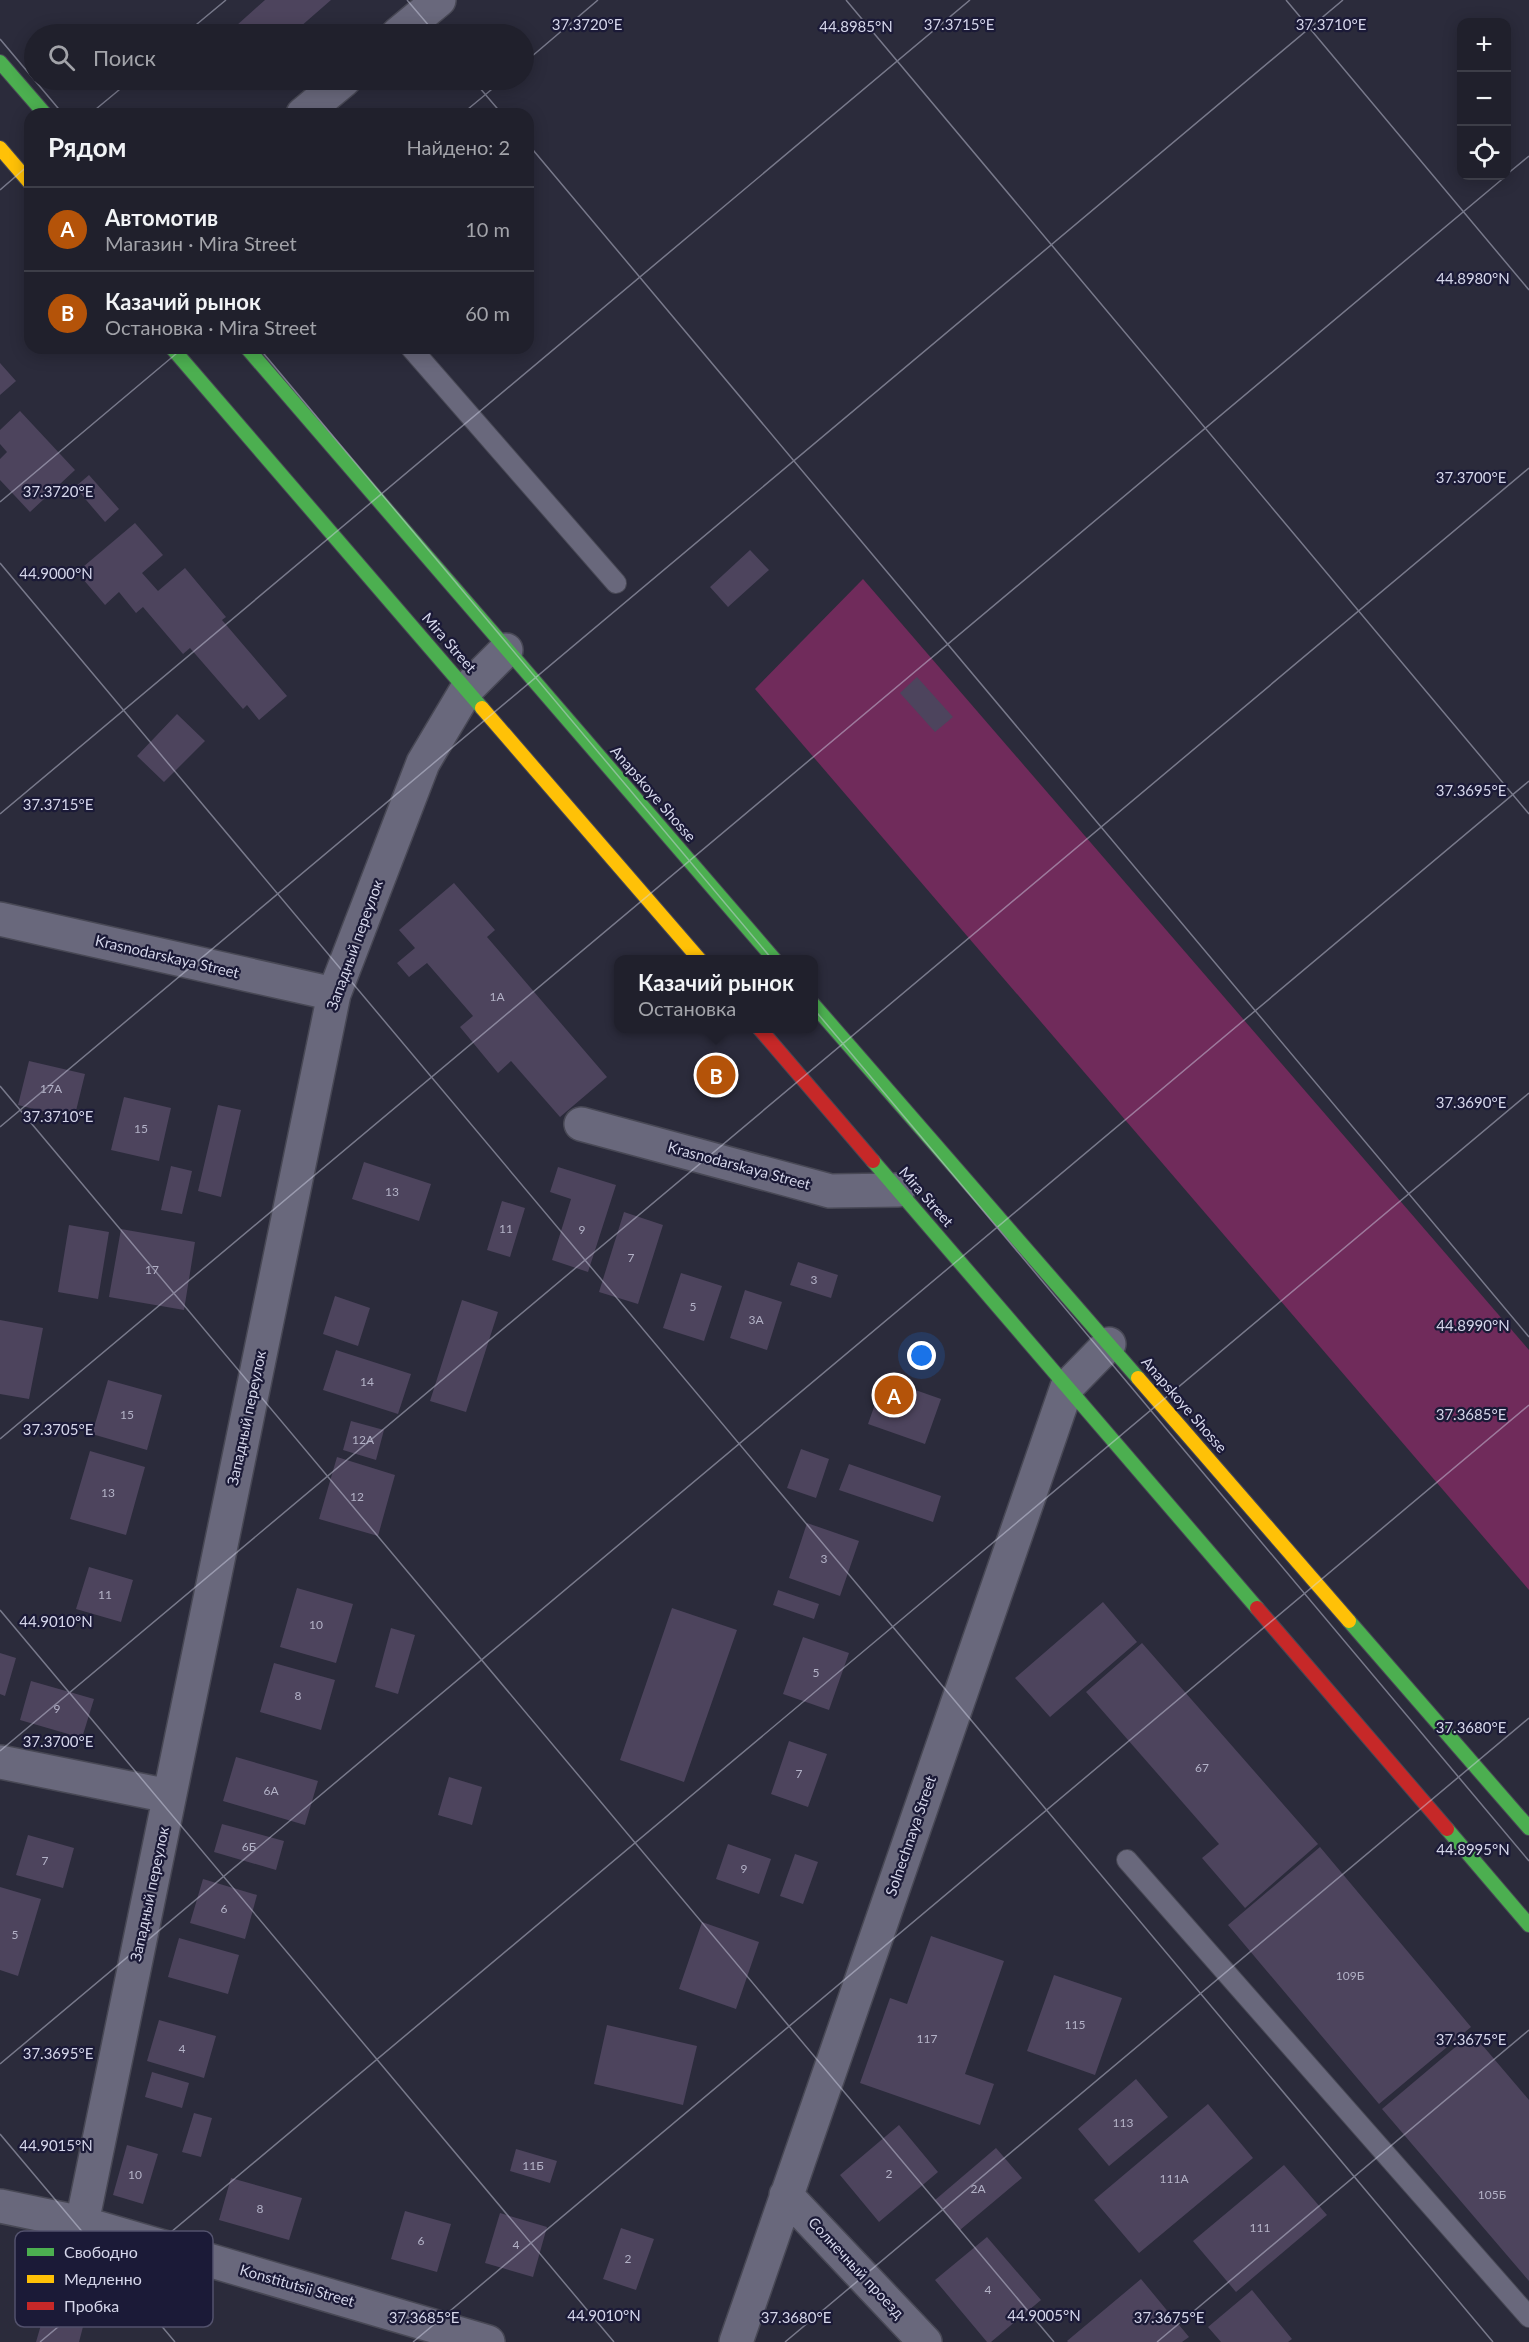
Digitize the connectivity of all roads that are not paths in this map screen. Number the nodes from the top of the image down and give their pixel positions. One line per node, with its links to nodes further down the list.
1 (439, 0): 2 (street)
2 (410, 24)
3 (0, 62): 5 (main road)
4 (24, 90): 7 (main road)
5 (24, 90)
6 (332, 90): 8 (street)
7 (40, 108)
8 (310, 108)
9 (0, 148): 10 (main road)
10 (24, 176)
11 (177, 354): 16 (main road, Mira Street)
12 (252, 354): 15 (main road)
13 (416, 354): 14 (lane)
14 (616, 583)
15 (506, 650): 16 (street, Западный переулок); 19 (main road, Anapskoye Shosse)
16 (467, 689): 18 (main road, Mira Street); 20 (street, Западный переулок)
17 (0, 919): 20 (street, Krasnodarskaya Street)
18 (696, 955)
19 (771, 955)
20 (334, 994): 28 (street, Западный переулок)
21 (818, 1010): 25 (main road, Anapskoye Shosse)
22 (762, 1033): 24 (main road, Mira Street)
23 (581, 1124): 24 (street, Krasnodarskaya Street)
24 (898, 1190): 26 (main road, Mira Street)
25 (1109, 1344): 26 (street, Solnechnaya Street); 29 (main road, Anapskoye Shosse)
26 (1067, 1387): 31 (main road); 32 (street, Solnechnaya Street)
27 (0, 1762): 28 (street)
28 (170, 1796): 34 (street, Западный переулок)
29 (1529, 1828)
30 (1127, 1860): 37 (lane)
31 (1529, 1925)
32 (786, 2194): 39 (street, Solnechnaya Street); 40 (street, Солнечный проезд)
33 (0, 2206): 34 (street, Konstitutsii Street)
34 (82, 2223): 35 (street, Konstitutsii Street)
35 (109, 2231)
36 (213, 2261): 38 (street, Konstitutsii Street)
37 (1529, 2317)
38 (488, 2342)
39 (736, 2342)
40 (925, 2342)

